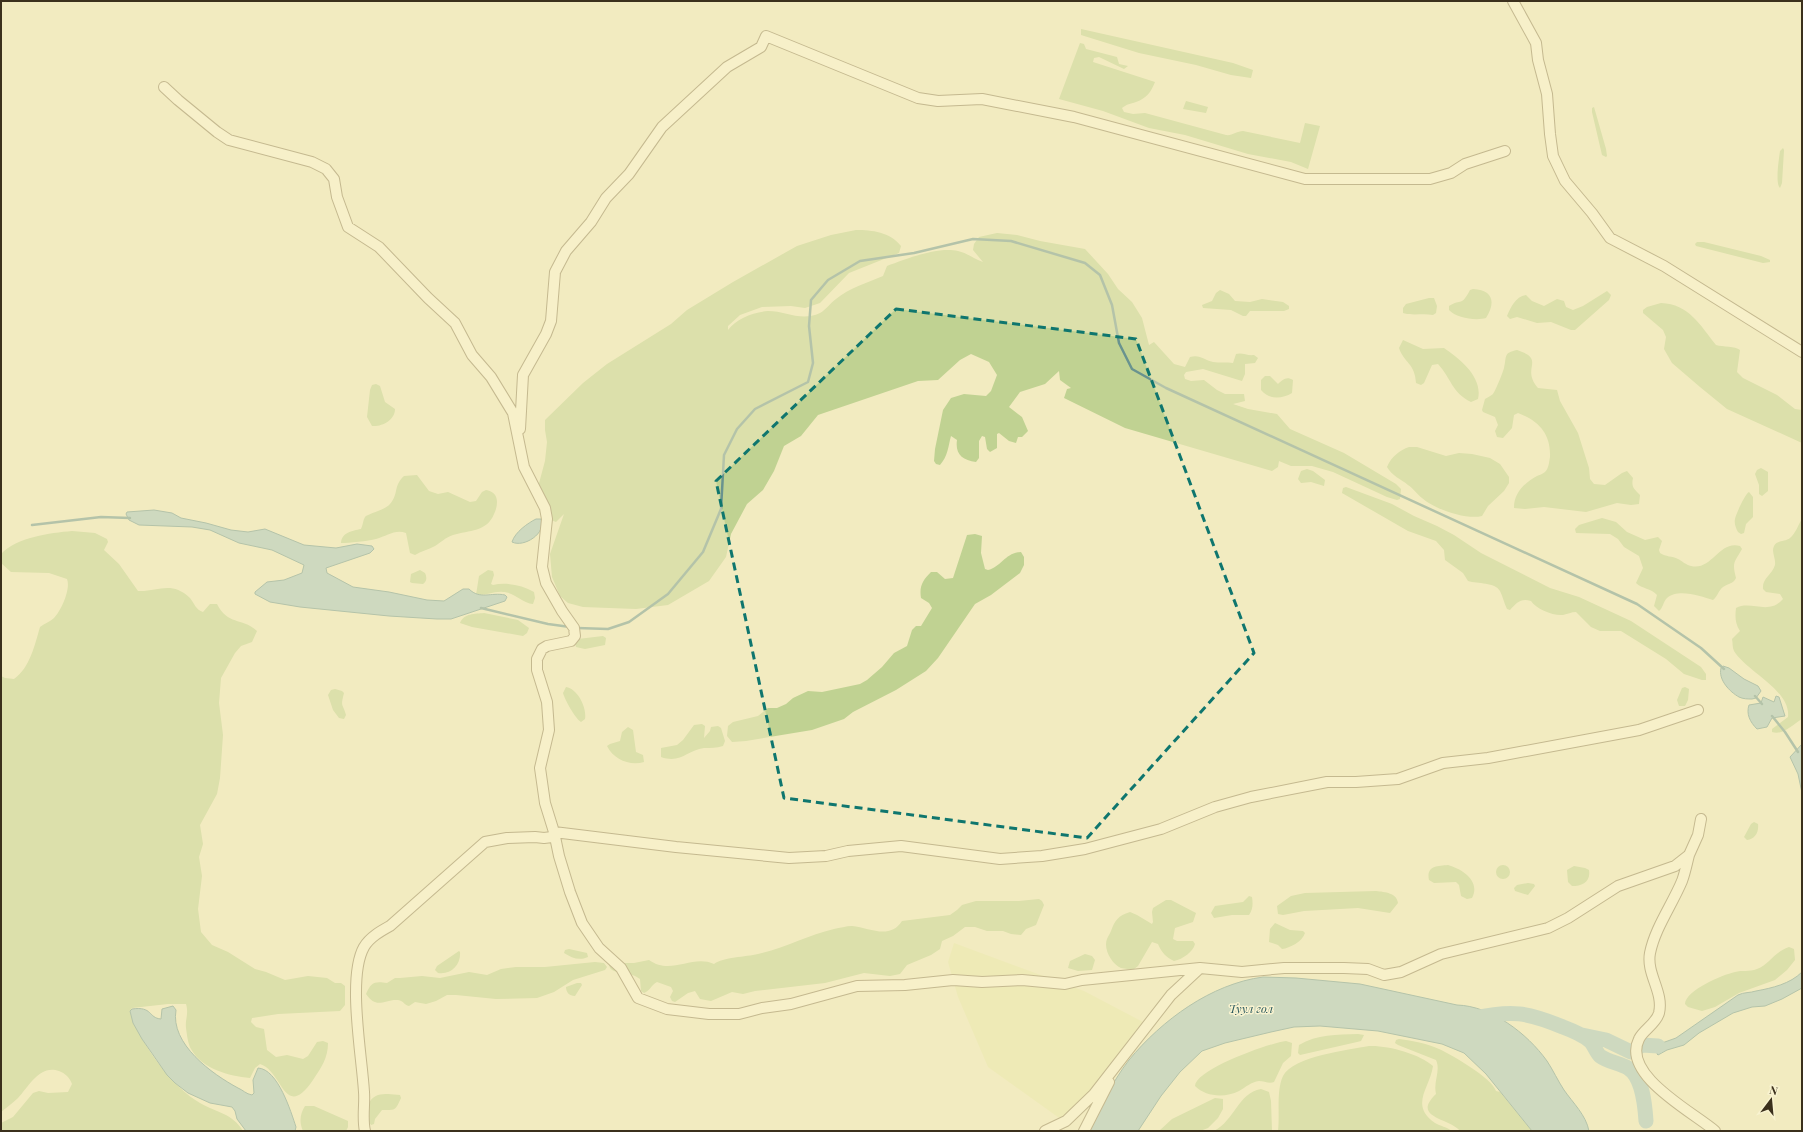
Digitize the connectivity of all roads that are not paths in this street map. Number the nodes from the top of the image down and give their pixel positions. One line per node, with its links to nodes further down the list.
1 (1513, 1): 4 (street)
2 (164, 87): 5 (street)
3 (1505, 151): 5 (street)
4 (1802, 352)
5 (519, 443): 8 (street)
6 (1698, 710): 8 (street)
7 (1701, 819): 9 (street)
8 (554, 832): 10 (street); 12 (street)
9 (1689, 855): 10 (street); 15 (street)
10 (1200, 968): 11 (street)
11 (1117, 1066): 13 (street); 14 (street)
12 (365, 1131)
13 (1045, 1131)
14 (1084, 1131)
15 (1715, 1131)

